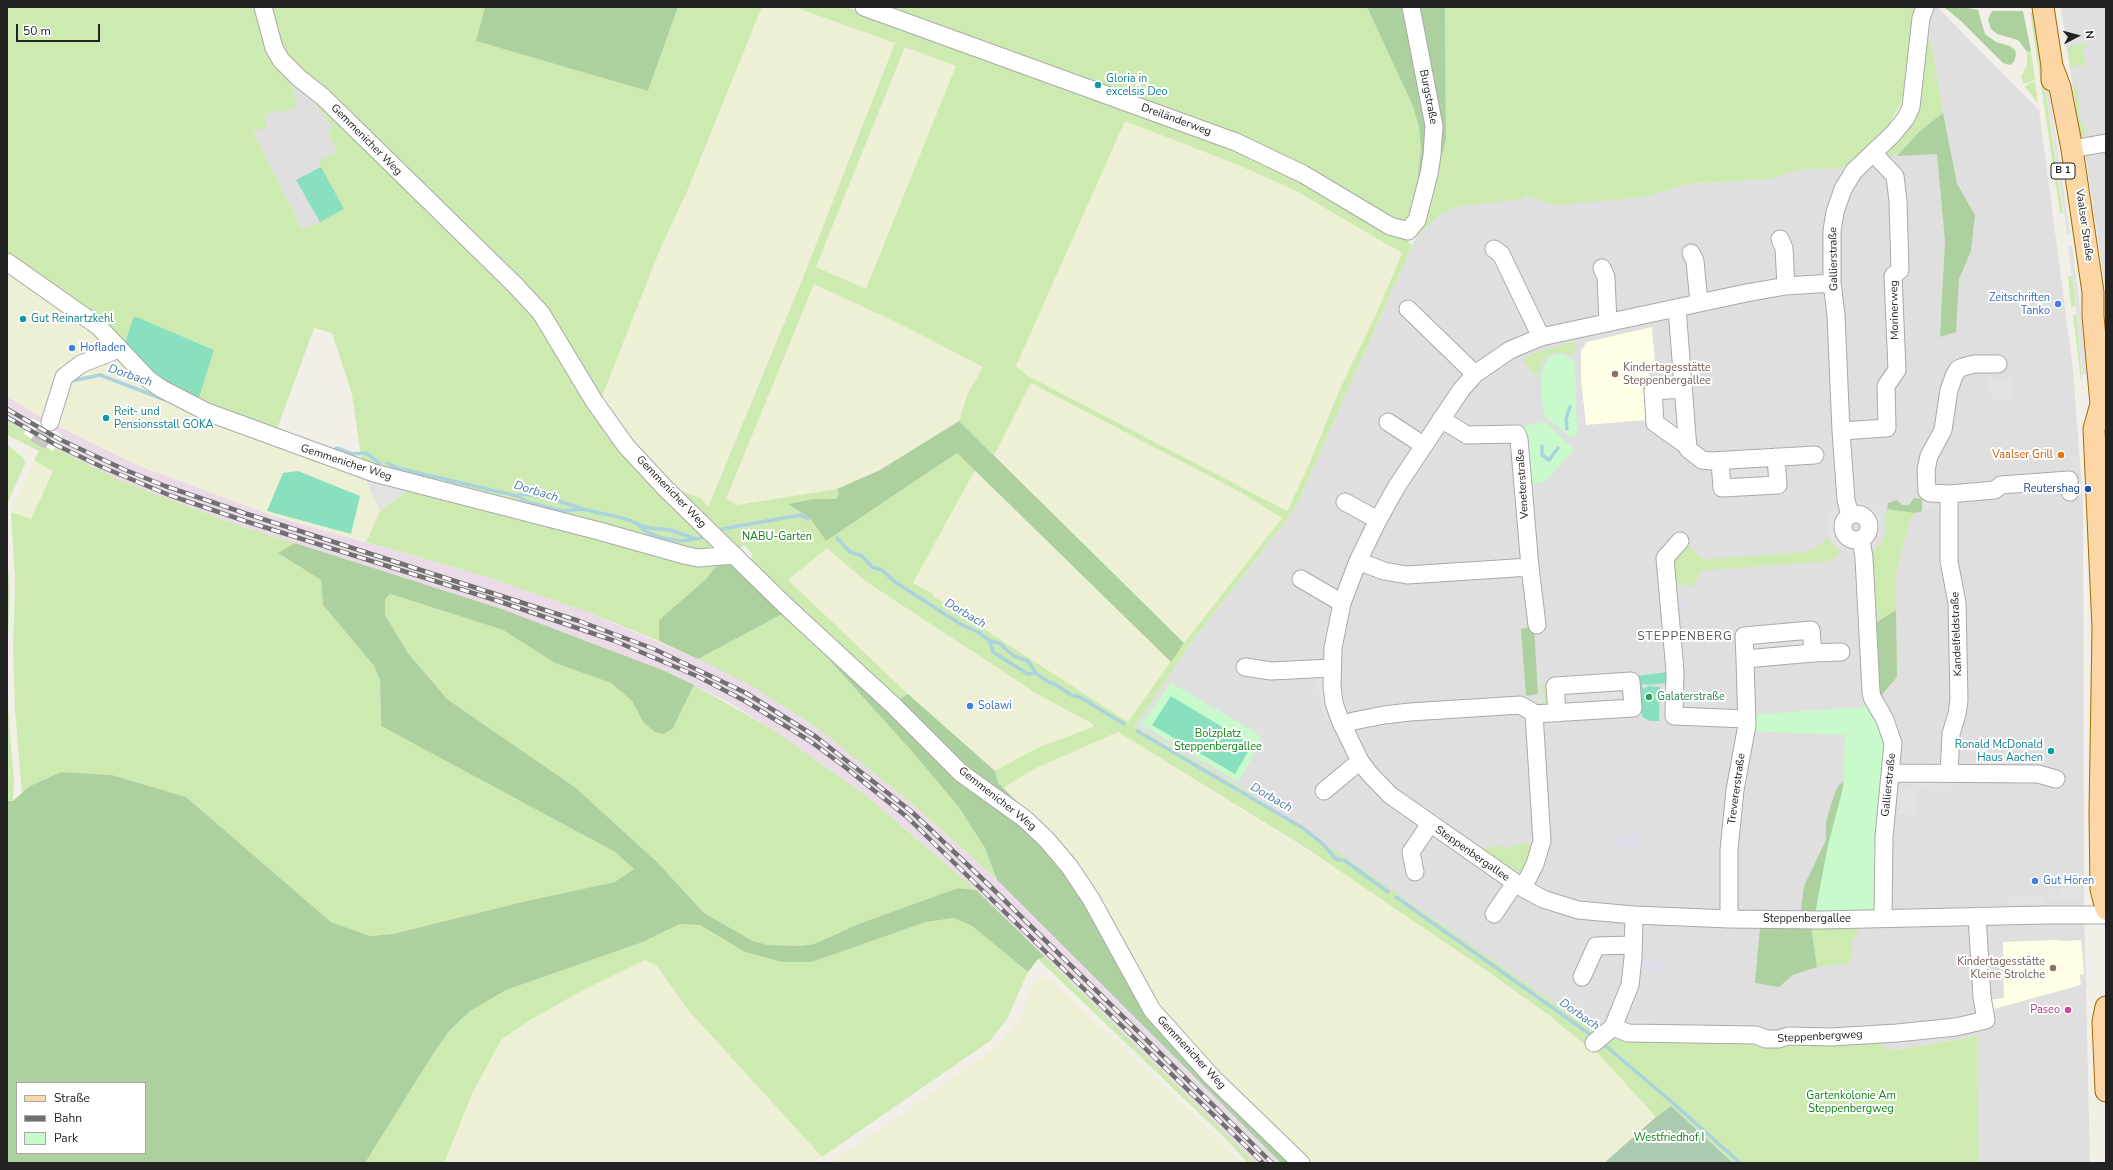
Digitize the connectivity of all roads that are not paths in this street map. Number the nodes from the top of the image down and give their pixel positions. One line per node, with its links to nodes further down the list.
1 (263, 7): 43 (street, Gemmenicher Weg)
2 (864, 7): 10 (street, Dreiländerweg)
3 (1411, 7): 10 (street, Burgstraße)
4 (1925, 7): 9 (street, Gallierstraße)
5 (2043, 7): 6 (main road, Vaalser Straße / B 1)
6 (2052, 66): 8 (main road, Vaalser Straße / B 1); 21 (main road, Vaalser Straße / B 1)
7 (2106, 143): 8 (street)
8 (2072, 148): 21 (main road, Vaalser Straße / B 1)
9 (1874, 154): 16 (street, Gallierstraße); 32 (street, Morinerweg)
10 (1408, 231)
11 (1780, 239): 17 (street)
12 (1494, 250): 23 (street)
13 (1691, 253): 18 (street)
14 (7, 262): 24 (street, Gemmenicher Weg)
15 (1602, 268): 22 (street)
16 (1832, 283): 17 (street, Steppenbergallee); 32 (street, Gallierstraße)
17 (1786, 286): 18 (street, Steppenbergallee)
18 (1699, 303): 19 (street, Steppenbergallee)
19 (1677, 308): 22 (street, Steppenbergallee); 27 (street)
20 (1408, 309): 26 (street)
21 (2093, 316): 28 (main road, Vaalser Straße / B 1)
22 (1608, 323): 23 (street, Steppenbergallee)
23 (1541, 337): 26 (street, Steppenbergallee)
24 (119, 349): 30 (street); 43 (street, Gemmenicher Weg)
25 (1998, 364): 39 (street)
26 (1475, 374): 29 (street, Steppenbergallee)
27 (1683, 389): 34 (street); 34 (street)
28 (2105, 408): 66 (main road, Vaalser Straße / B 1)
29 (1441, 419): 33 (street, Steppenbergallee); 45 (street, Veneterstraße)
30 (50, 422)
31 (1388, 422): 33 (street)
32 (1841, 431): 35 (street, Gallierstraße)
33 (1423, 445): 41 (street, Steppenbergallee)
34 (1686, 445): 37 (street)
35 (1828, 454): 36 (street); 49 (street, Gallierstraße)
36 (1776, 457): 37 (street); 37 (street)
37 (1720, 461)
38 (2070, 492): 39 (street)
39 (1949, 494): 60 (street, Kandelfeldstraße)
40 (1345, 502): 41 (street)
41 (1378, 520): 44 (street, Steppenbergallee)
42 (1680, 541): 56 (street)
43 (734, 555): 77 (street, Gemmenicher Weg)
44 (1358, 561): 45 (street); 47 (street, Steppenbergallee)
45 (1530, 567): 48 (street, Veneterstraße)
46 (1301, 579): 47 (street)
47 (1342, 603): 53 (street, Steppenbergallee)
48 (1537, 625)
49 (1854, 651): 50 (street); 59 (street, Gallierstraße)
50 (1813, 653): 51 (street); 51 (street, Trevererstraße)
51 (1745, 659): 56 (street, Trevererstraße)
52 (1245, 667): 53 (street)
53 (1332, 668): 57 (street, Steppenbergallee)
54 (1556, 712): 55 (street)
55 (1534, 714): 57 (street); 65 (street)
56 (1747, 719): 72 (street, Trevererstraße)
57 (1342, 725): 58 (street, Steppenbergallee)
58 (1360, 761): 62 (street); 63 (street, Steppenbergallee)
59 (1891, 773): 60 (street); 71 (street, Gallierstraße)
60 (1949, 773): 61 (street)
61 (2056, 779)
62 (1324, 791)
63 (1430, 824): 64 (street, Steppenbergallee); 65 (street, Steppenbergallee)
64 (1415, 872)
65 (1519, 886): 67 (street, Steppenbergallee); 69 (street, Steppenbergallee)
66 (2106, 909)
67 (1494, 914)
68 (2106, 915): 70 (street, Steppenbergallee)
69 (1634, 916): 72 (street, Steppenbergallee); 73 (street, Steppenbergweg)
70 (1977, 916): 71 (street, Steppenbergallee); 73 (street, Steppenbergweg)
71 (1883, 917): 72 (street, Steppenbergallee)
72 (1729, 919)
73 (1634, 944): 74 (street)
74 (1582, 977)
75 (2106, 1007): 76 (main road)
76 (2106, 1091)
77 (1301, 1163)

